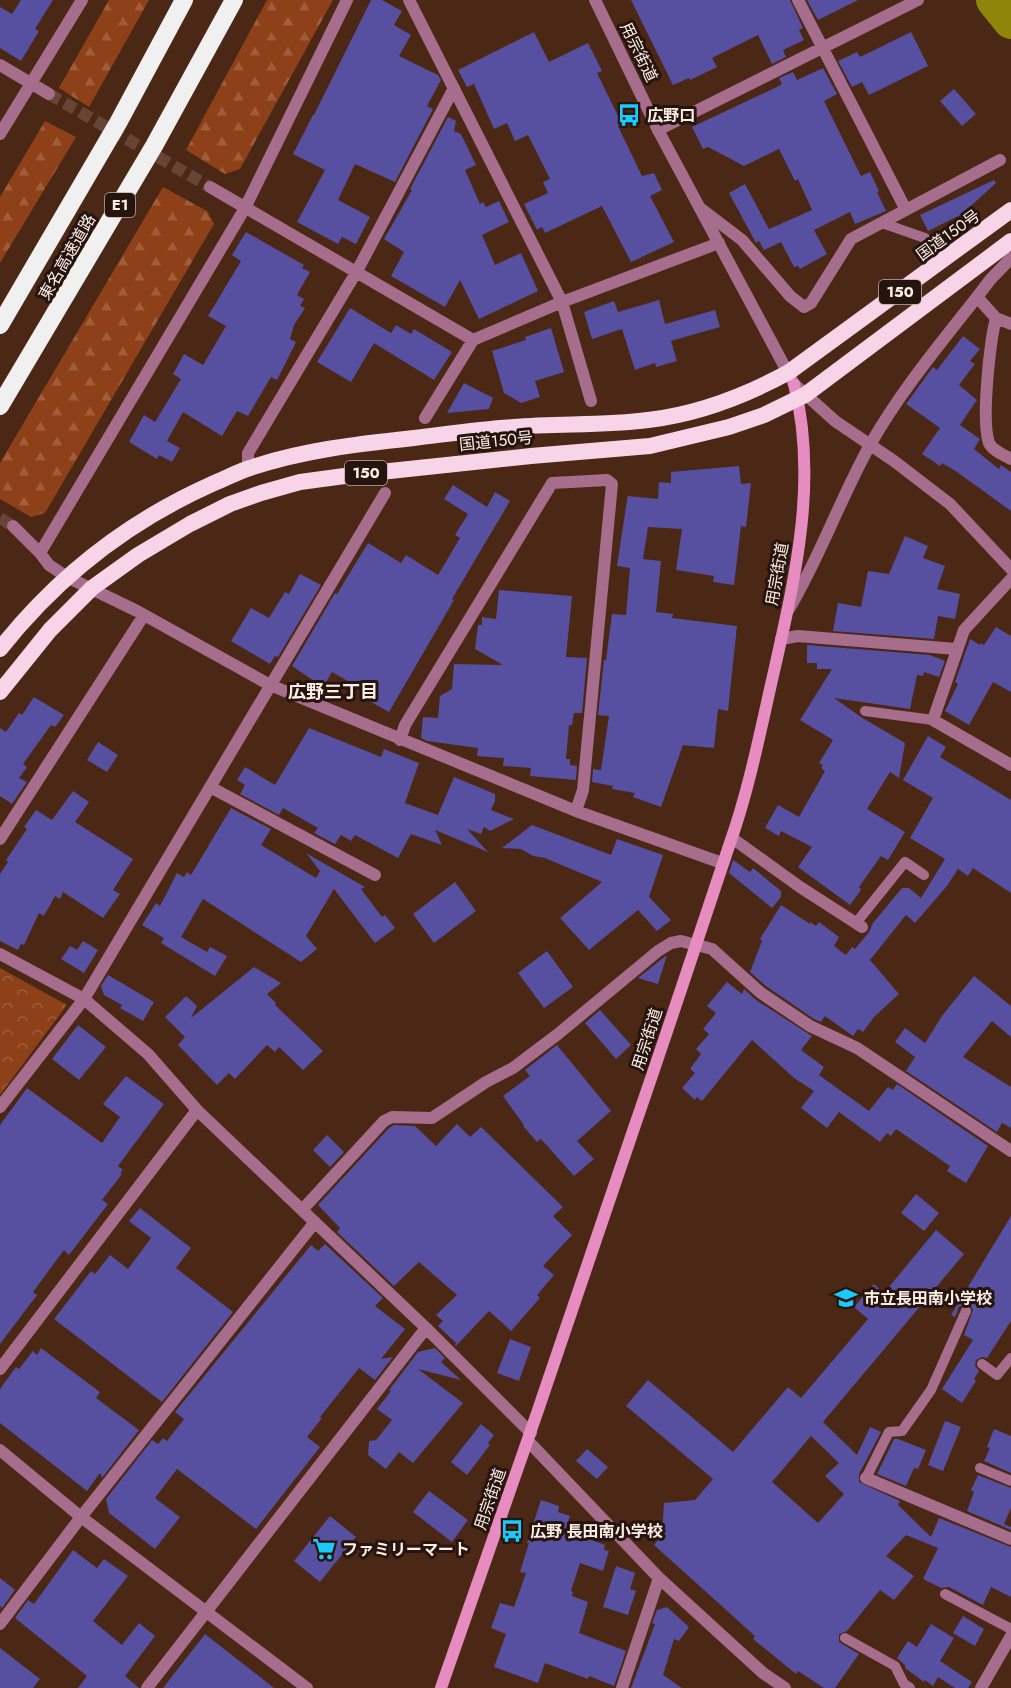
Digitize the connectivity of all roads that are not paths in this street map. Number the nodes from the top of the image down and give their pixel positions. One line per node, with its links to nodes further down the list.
1 (82, 0): 11 (street)
2 (184, 0): 32 (highway, 東名高速道路 / E1)
3 (234, 0): 36 (highway, 東名高速道路 / E1)
4 (347, 0): 18 (street)
5 (409, 0): 12 (street)
6 (595, 0): 14 (street, 用宗街道)
7 (798, 0): 9 (street)
8 (918, 0): 9 (street)
9 (823, 48): 14 (street); 20 (street)
10 (0, 66): 11 (street)
11 (31, 83): 13 (street); 15 (street)
12 (454, 88): 27 (street); 29 (street)
13 (48, 94)
14 (658, 130): 19 (street, 用宗街道)
15 (0, 134)
16 (1000, 160): 20 (street)
17 (210, 187): 18 (street)
18 (245, 208): 27 (street); 43 (street)
19 (700, 208): 22 (street); 25 (street, 用宗街道)
20 (906, 210): 22 (street)
21 (1011, 210): 34 (highway, 国道150号 / 150)
22 (882, 223): 23 (lane)
23 (925, 238)
24 (1011, 240): 34 (highway, 国道150号 / 150)
25 (719, 243): 29 (street); 34 (street, 用宗街道)
26 (1011, 258): 28 (street)
27 (357, 271): 33 (street); 40 (street)
28 (977, 297): 30 (street); 38 (street)
29 (562, 302): 33 (street); 35 (street)
30 (996, 318): 31 (street); 39 (street)
31 (1011, 324)
32 (0, 325)
33 (473, 340): 37 (street)
34 (797, 388): 38 (street); 40 (highway, 国道150号 / 150); 47 (highway, 国道150号 / 150); 48 (main road, 用宗街道)
35 (591, 401)
36 (0, 406)
37 (425, 418)
38 (870, 445): 44 (street); 48 (street)
39 (1011, 459)
40 (248, 469): 45 (highway, 国道150号 / 150)
41 (385, 493): 53 (street)
42 (13, 526): 43 (street)
43 (40, 553): 45 (street)
44 (1011, 568)
45 (67, 577): 47 (street); 51 (highway, 国道150号 / 150)
46 (1011, 579): 52 (street)
47 (92, 588): 49 (street); 54 (highway, 国道150号 / 150)
48 (787, 612): 50 (main road, 用宗街道)
49 (144, 615): 53 (street); 62 (street)
50 (781, 639): 52 (street); 61 (main road, 用宗街道)
51 (0, 649)
52 (956, 650): 56 (street)
53 (270, 685): 57 (street); 59 (street)
54 (0, 692)
55 (865, 711): 56 (lane)
56 (933, 720): 58 (street)
57 (400, 740): 60 (street); 60 (street)
58 (1011, 765)
59 (210, 787): 64 (street); 69 (street)
60 (576, 811): 63 (street)
61 (732, 838): 63 (main road, 用宗街道); 66 (street)
62 (0, 839)
63 (722, 863): 67 (main road, 用宗街道)
64 (375, 875)
65 (924, 875): 66 (lane)
66 (859, 925)
67 (695, 945): 72 (street); 73 (street); 80 (main road, 用宗街道)
68 (0, 954): 69 (street)
69 (84, 999): 70 (street); 71 (street)
70 (0, 1107)
71 (197, 1110): 73 (street); 79 (street)
72 (1011, 1151)
73 (302, 1210): 74 (street)
74 (315, 1222): 76 (street); 85 (street)
75 (966, 1311): 83 (lane)
76 (426, 1328): 80 (street); 89 (street)
77 (1011, 1358): 78 (lane)
78 (982, 1364)
79 (0, 1369)
80 (530, 1437): 87 (street); 96 (main road, 用宗街道)
81 (0, 1450): 85 (street)
82 (980, 1468): 84 (lane)
83 (866, 1478): 86 (street)
84 (1011, 1481)
85 (81, 1516): 89 (street); 90 (street)
86 (1011, 1539)
87 (659, 1578): 97 (street); 98 (street)
88 (945, 1594): 91 (lane)
89 (206, 1610): 94 (street); 95 (street)
90 (0, 1624)
91 (1011, 1629)
92 (1011, 1636): 100 (street)
93 (845, 1638): 99 (lane)
94 (301, 1686)
95 (147, 1688)
96 (441, 1688)
97 (622, 1688)
98 (785, 1688)
99 (910, 1688)
100 (981, 1688)

